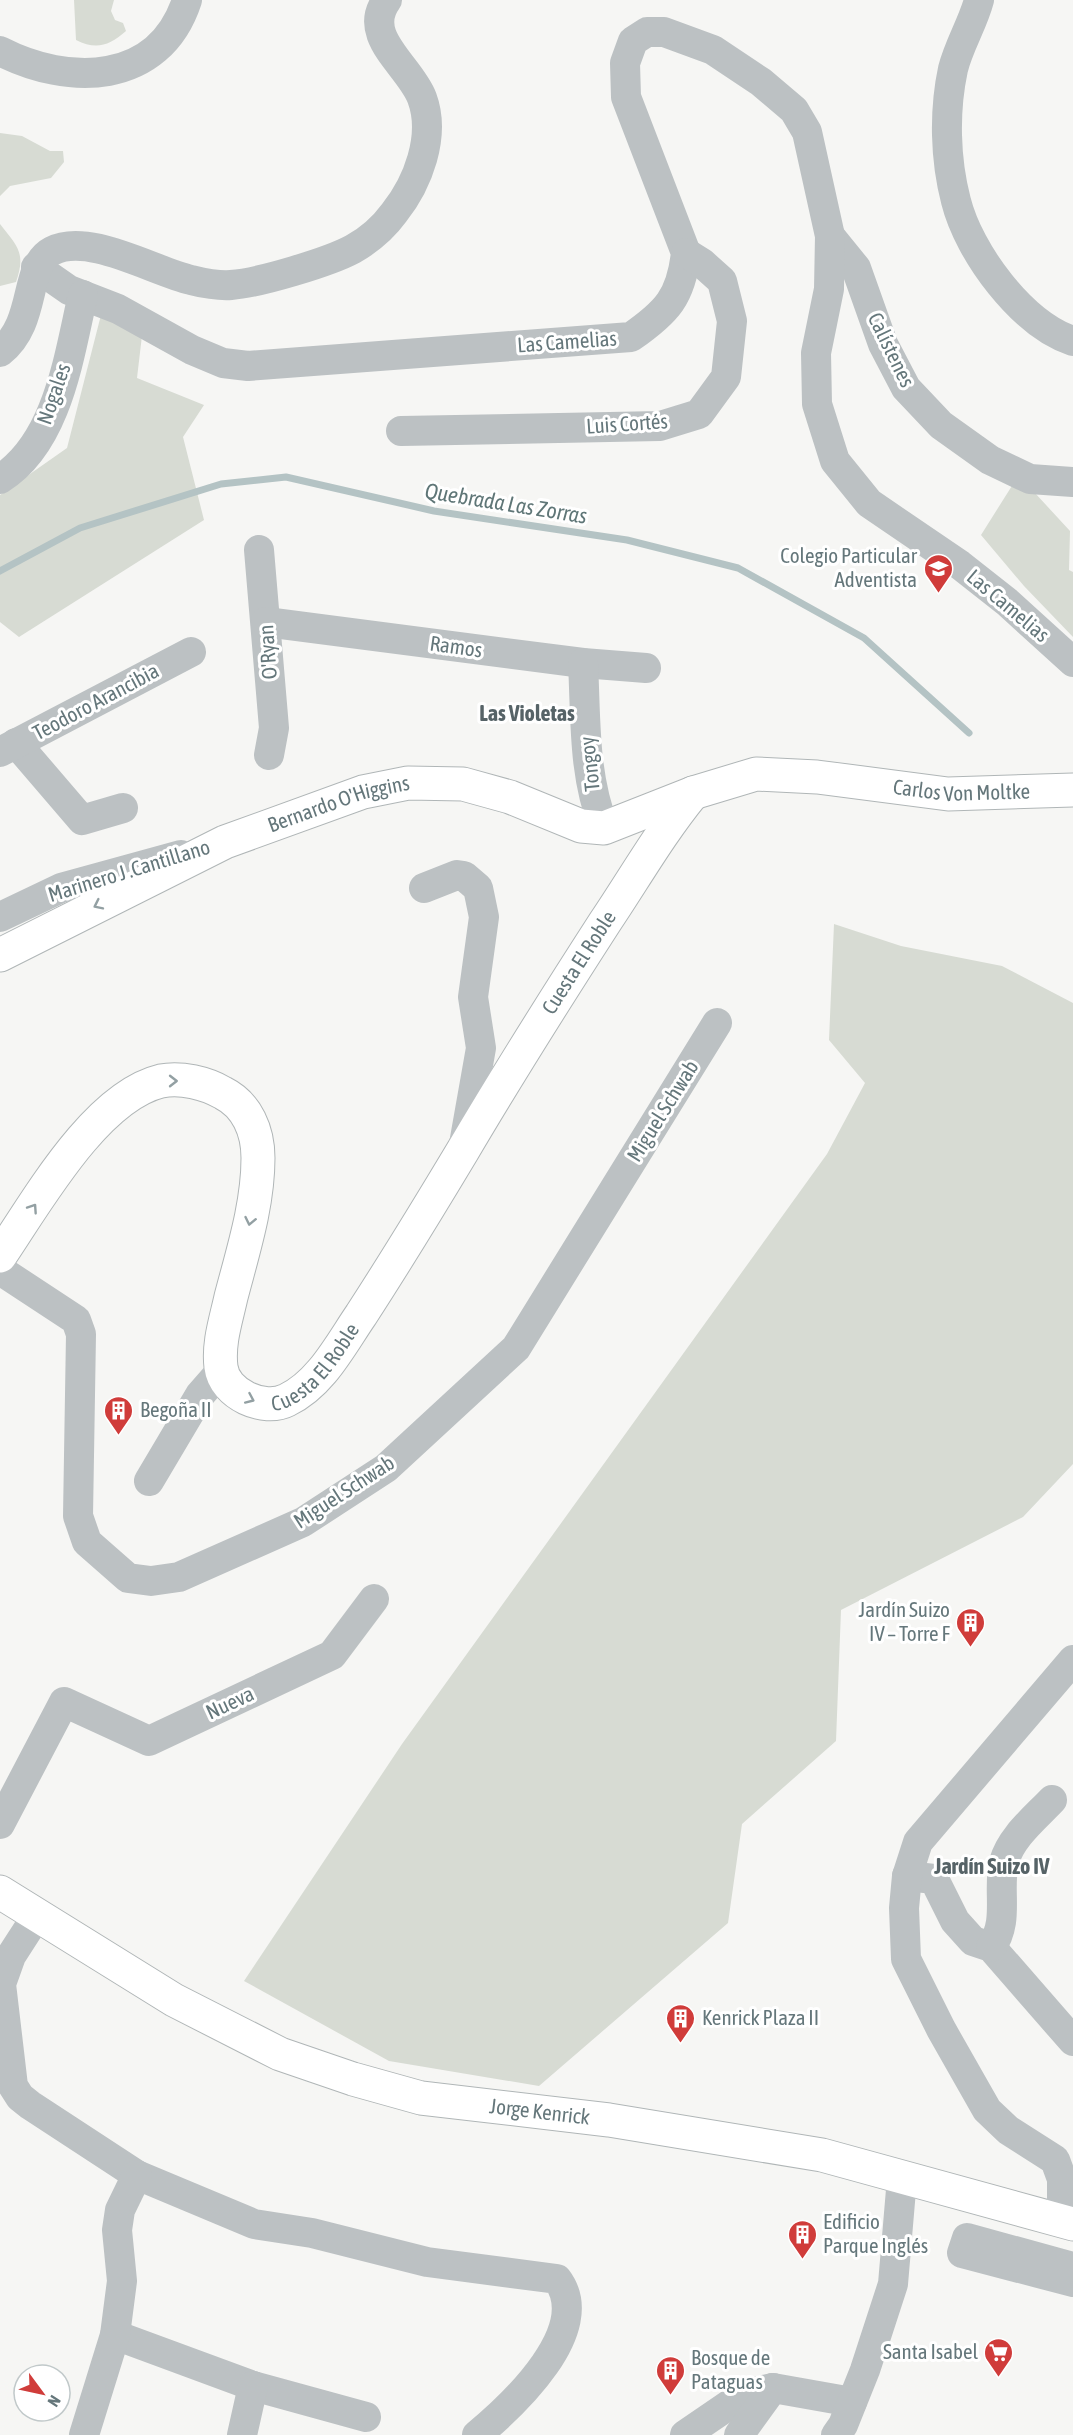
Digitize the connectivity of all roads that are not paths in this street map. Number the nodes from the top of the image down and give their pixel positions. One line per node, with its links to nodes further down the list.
1 (187, 0): 4 (street)
2 (387, 0): 7 (street)
3 (979, 0): 9 (street)
4 (0, 51)
5 (830, 236): 6 (street, Las Camelias); 13 (street, Calístenes); 17 (street, Las Camelias)
6 (686, 253): 8 (street, Las Camelias); 11 (street, Luis Cortés)
7 (36, 267): 8 (street, Las Camelias); 10 (street)
8 (83, 295): 12 (street, Nogales)
9 (1073, 341)
10 (0, 352)
11 (401, 431)
12 (0, 478)
13 (1073, 482)
14 (259, 550): 15 (street, O'Ryan)
15 (266, 622): 18 (street, Ramos); 21 (street, O'Ryan)
16 (191, 652): 20 (street, Teodoro Arancibia)
17 (1073, 662)
18 (583, 663): 19 (street, Ramos); 25 (street, Tongoy)
19 (646, 668)
20 (8, 748): 24 (street)
21 (269, 755)
22 (1073, 790): 23 (main road, Carlos Von Moltke)
23 (693, 793): 25 (main road); 33 (main road, Cuesta El Roble)
24 (123, 808)
25 (604, 828): 26 (main road, Bernardo O'Higgins)
26 (225, 842): 27 (street, Marinero J .Cantillano); 31 (main road, Bernardo O'Higgins, one-way to 31)
27 (61, 888): 29 (street); 30 (street, Marinero J .Cantillano)
28 (424, 888): 33 (street)
29 (0, 903)
30 (0, 916)
31 (0, 955)
32 (717, 1023): 35 (street, Miguel Schwab)
33 (463, 1149): 36 (main road, Cuesta El Roble, one-way to 33)
34 (0, 1256): 36 (main road, one-way to 36)
35 (0, 1270)
36 (221, 1371): 37 (street)
37 (149, 1481)
38 (374, 1599): 41 (street, Nueva)
39 (1073, 1660): 42 (street)
40 (1052, 1800): 45 (street)
41 (0, 1824)
42 (907, 1876): 45 (street); 49 (street)
43 (0, 1892): 44 (main road, Jorge Kenrick)
44 (38, 1914): 47 (street); 48 (main road, Jorge Kenrick)
45 (991, 1947): 46 (street)
46 (1073, 2041)
47 (137, 2175): 52 (street); 59 (street)
48 (902, 2178): 49 (main road, Jorge Kenrick); 55 (street)
49 (1067, 2222)
50 (1073, 2267): 51 (street)
51 (1073, 2282)
52 (115, 2335): 53 (street); 57 (street)
53 (254, 2386): 56 (street); 58 (street)
54 (773, 2388): 55 (street); 60 (street); 61 (street)
55 (852, 2402): 62 (street)
56 (366, 2417)
57 (84, 2435)
58 (242, 2435)
59 (477, 2435)
60 (685, 2435)
61 (739, 2435)
62 (836, 2435)

